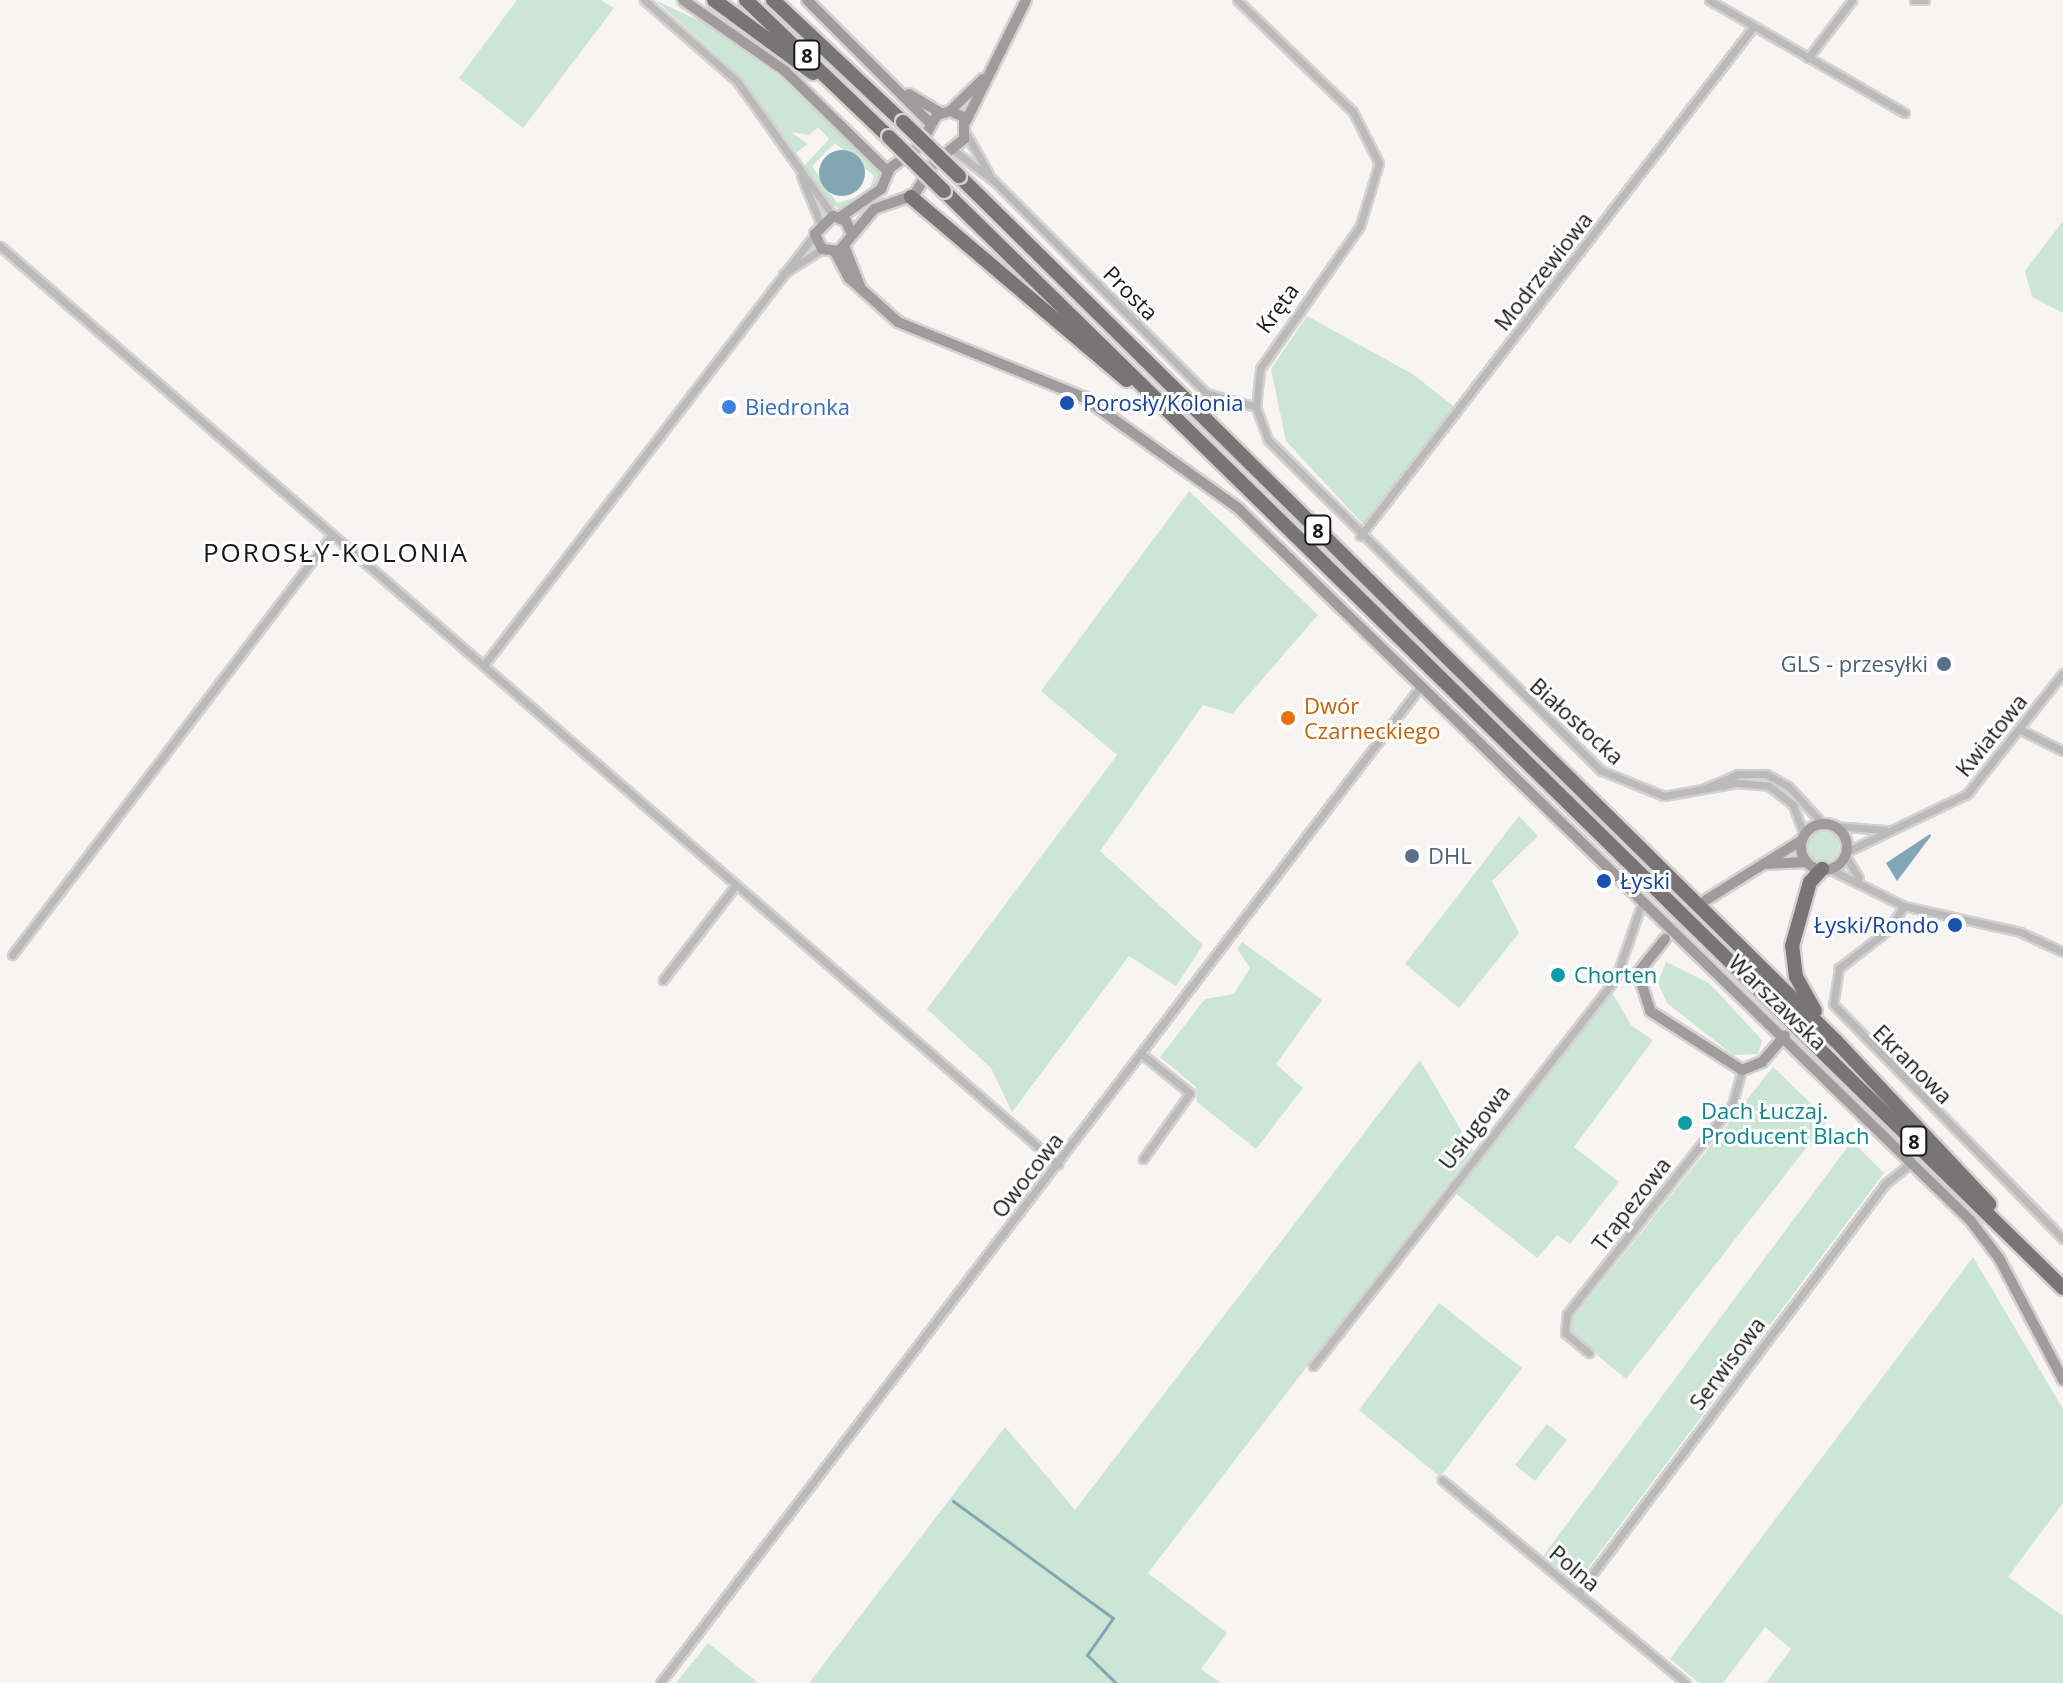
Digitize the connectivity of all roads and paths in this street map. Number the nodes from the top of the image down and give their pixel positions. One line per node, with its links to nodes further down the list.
1 (644, 0): 26 (street)
2 (683, 0): 27 (street)
3 (714, 0): 20 (highway)
4 (746, 0): 20 (highway, 8)
5 (773, 0): 16 (highway, 8)
6 (786, 0): 16 (highway)
7 (807, 0): 18 (street)
8 (1026, 0): 17 (street)
9 (1237, 0): 38 (street, Kręta)
10 (1852, 0): 15 (street)
11 (1914, 0): 12 (street)
12 (1925, 0)
13 (1713, 1): 14 (street)
14 (1754, 26): 15 (street); 41 (street, Modrzewiowa)
15 (1808, 58): 21 (street)
16 (838, 59): 65 (highway, 8, bridge)
17 (983, 79): 19 (street); 22 (street)
18 (897, 87): 19 (street); 23 (street)
19 (946, 112): 22 (street); 23 (street)
20 (864, 113): 39 (highway, 8, bridge)
21 (1905, 113)
22 (966, 121): 24 (street)
23 (931, 124): 27 (street)
24 (967, 135): 25 (street); 28 (street, Prosta)
25 (952, 149): 28 (street, Prosta); 29 (street)
26 (799, 170): 30 (street); 31 (street)
27 (886, 177): 29 (street); 30 (street)
28 (994, 181): 38 (street, Prosta)
29 (904, 198): 33 (street); 39 (highway)
30 (836, 216): 31 (street); 33 (street)
31 (820, 222): 32 (street)
32 (815, 234): 35 (street); 37 (street)
33 (852, 235): 36 (street)
34 (0, 246): 40 (street)
35 (822, 249): 36 (street); 37 (street)
36 (840, 250): 44 (street, Warszawska)
37 (778, 277): 42 (street)
38 (1256, 407): 41 (street)
39 (1178, 419): 72 (highway, 8)
40 (332, 535): 42 (street); 62 (street)
41 (1360, 536): 47 (street, Białostocka)
42 (484, 665): 56 (street)
43 (2063, 673): 45 (street, Kwiatowa)
44 (1420, 687): 57 (street, Warszawska); 66 (street, Owocowa)
45 (2021, 730): 46 (street); 49 (street, Kwiatowa)
46 (2063, 751)
47 (1696, 793): 48 (street, Białostocka); 50 (street, Białostocka)
48 (1828, 825): 49 (street, Kwiatowa); 50 (street); 51 (street)
49 (1895, 829): 51 (street, Kwiatowa)
50 (1803, 838): 52 (street); 53 (street)
51 (1845, 853): 54 (street); 55 (street)
52 (1807, 862): 53 (street); 54 (street)
53 (1753, 864): 58 (street)
54 (1826, 869): 55 (street); 65 (highway)
55 (1863, 883): 59 (street)
56 (736, 885): 63 (street); 70 (street)
57 (1643, 900): 64 (street, Warszawska); 75 (street, Usługowa)
58 (1706, 900)
59 (1904, 906): 61 (street); 71 (street, Ekranowa)
60 (1665, 939): 67 (street)
61 (2063, 952)
62 (12, 955)
63 (663, 980)
64 (1785, 1036): 67 (street); 69 (street, Warszawska)
65 (1836, 1041): 72 (highway, 8)
66 (1143, 1055): 68 (street); 70 (street, Owocowa)
67 (1742, 1070): 74 (street, Trapezowa)
68 (1143, 1159)
69 (1912, 1162): 76 (street, Warszawska); 78 (street, Serwisowa)
70 (1058, 1164): 79 (street, Owocowa)
71 (2063, 1239)
72 (2030, 1256): 73 (highway, 8)
73 (2063, 1288)
74 (1589, 1353)
75 (1313, 1366)
76 (2063, 1380)
77 (1442, 1480): 78 (street, Polna)
78 (1578, 1593): 80 (street, Polna)
79 (660, 1683)
80 (1686, 1683)

